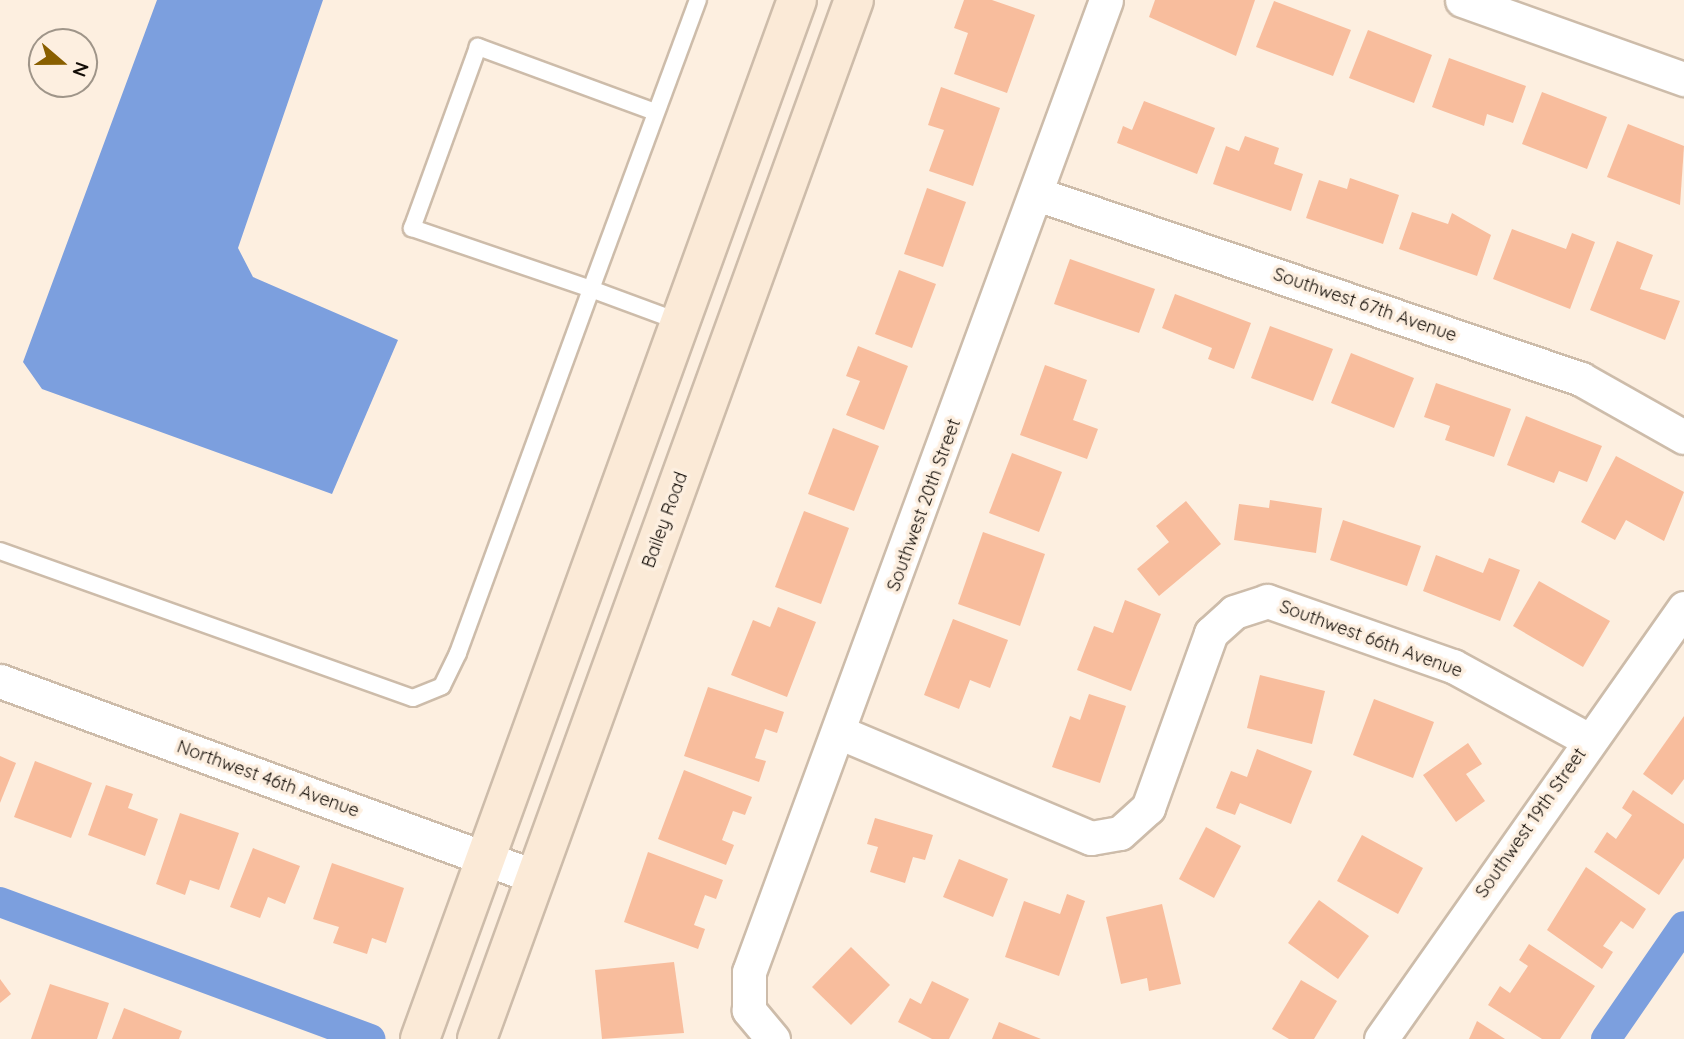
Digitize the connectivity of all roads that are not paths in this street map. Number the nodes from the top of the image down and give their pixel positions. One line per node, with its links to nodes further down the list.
1 (698, 0): 7 (lane)
2 (797, 0): 10 (street)
3 (854, 0): 18 (street, Bailey Road)
4 (1106, 0): 8 (street, Southwest 20th Street)
5 (1462, 0): 6 (street)
6 (1684, 79)
7 (655, 112): 9 (lane); 9 (lane)
8 (1037, 194): 11 (street, Southwest 67th Avenue); 15 (street, Southwest 20th Street)
9 (591, 289): 10 (lane); 12 (lane)
10 (680, 322): 17 (street)
11 (1684, 437)
12 (0, 551)
13 (1684, 608): 16 (street, Southwest 19th Street)
14 (0, 681): 17 (street, Northwest 46th Avenue)
15 (841, 733): 16 (street, Southwest 66th Avenue); 21 (street, Southwest 20th Street)
16 (1589, 740): 22 (street, Southwest 19th Street)
17 (486, 859): 18 (street, Northwest 46th Avenue); 19 (street)
18 (536, 877): 20 (street, Bailey Road)
19 (420, 1039)
20 (477, 1039)
21 (773, 1039)
22 (1381, 1039)

